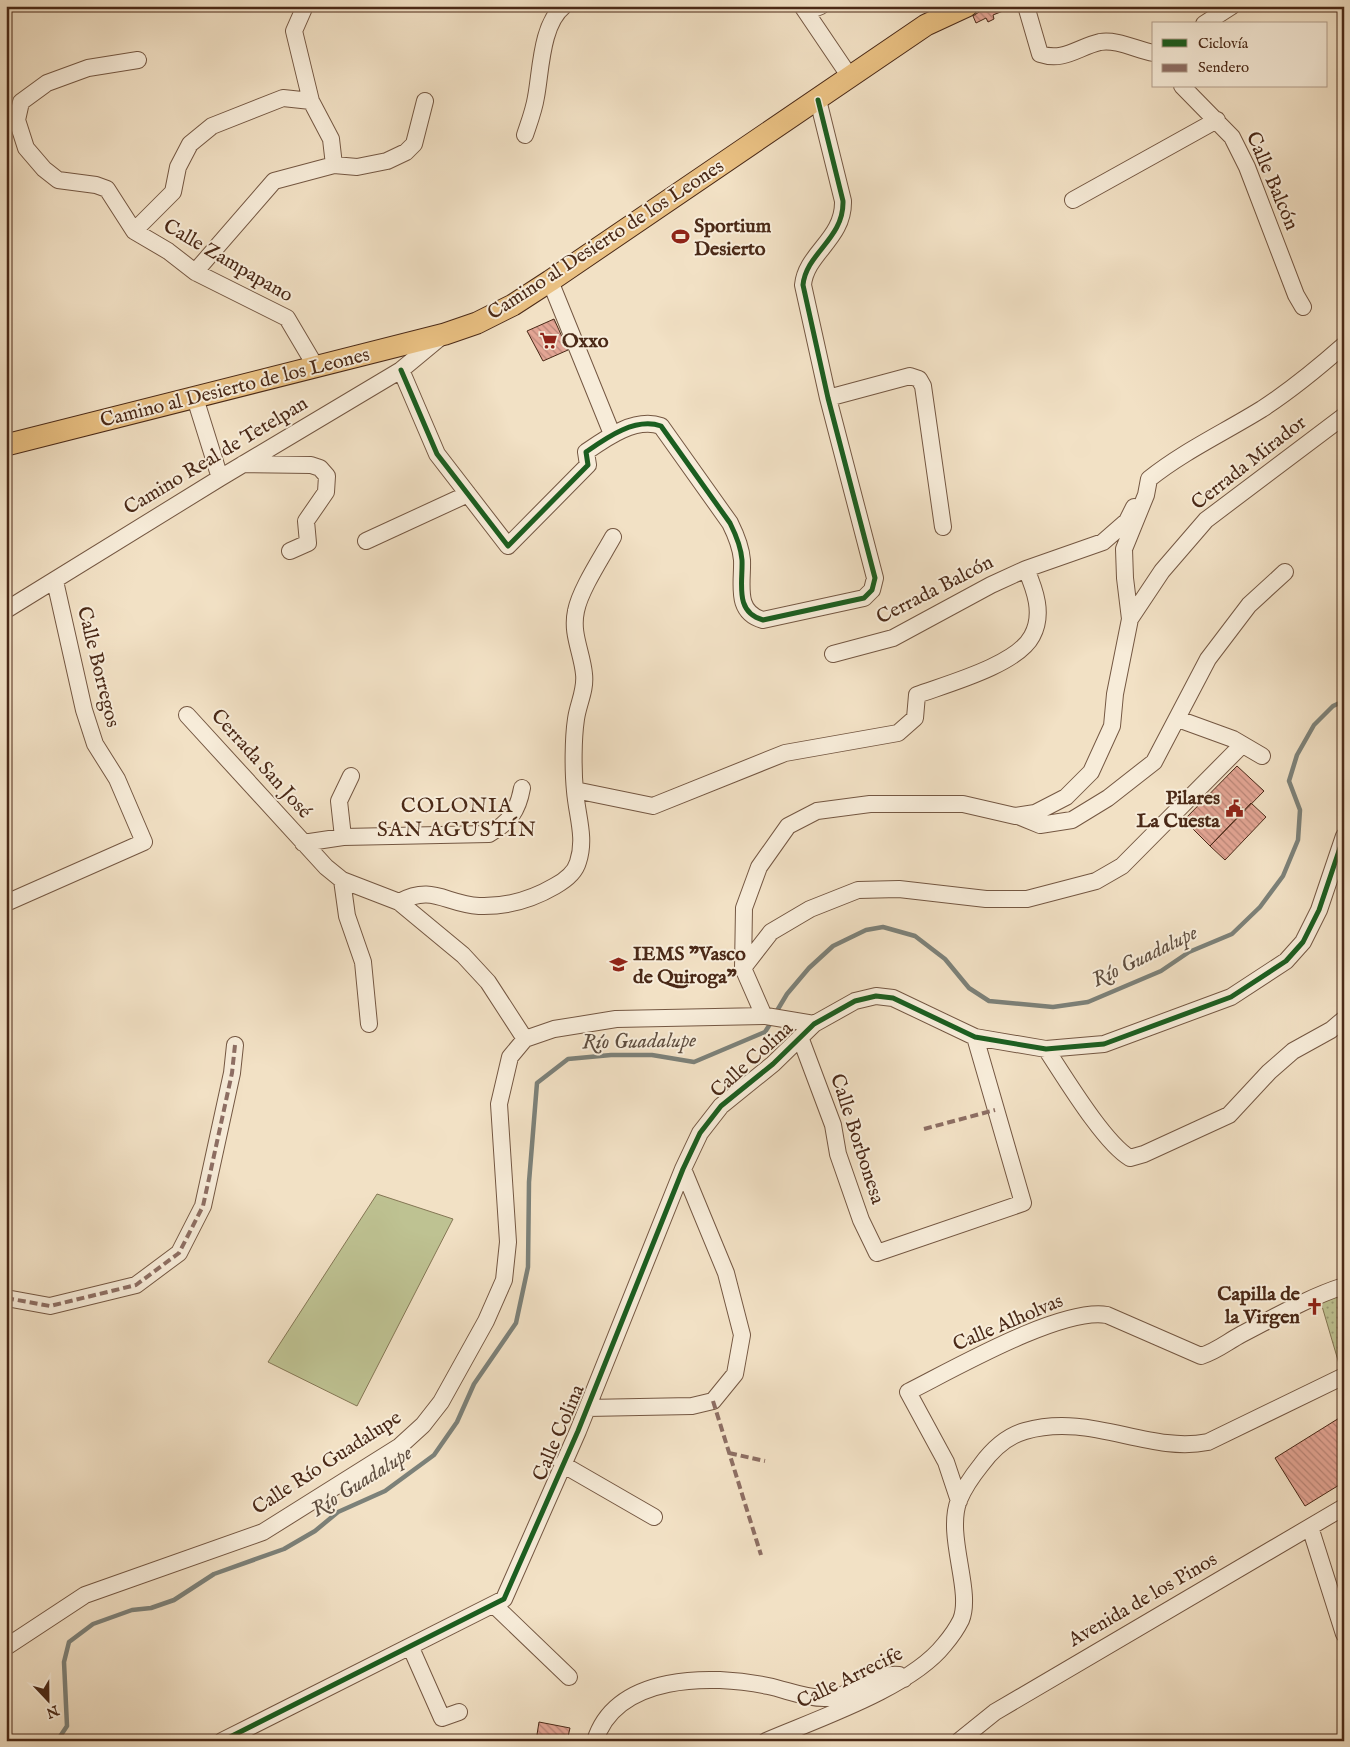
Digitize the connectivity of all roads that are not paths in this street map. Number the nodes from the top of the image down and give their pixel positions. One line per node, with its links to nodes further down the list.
1 (305, 6): 14 (street)
2 (564, 6): 16 (street)
3 (967, 6): 10 (main road, Camino al Desierto de los Leones)
4 (1026, 6): 8 (street)
5 (1232, 6): 7 (street)
6 (810, 8): 10 (street)
7 (1207, 22)
8 (1152, 52)
9 (138, 60): 19 (street, Calle Zampapano)
10 (850, 77): 12 (main road, Camino al Desierto de los Leones)
11 (1184, 88): 15 (street, Calle Balcón)
12 (818, 100): 21 (main road, Camino al Desierto de los Leones); 28 (street)
13 (425, 101): 17 (street)
14 (311, 102): 17 (street); 19 (street)
15 (1217, 120): 18 (street); 22 (street, Calle Balcón)
16 (525, 135)
17 (334, 165): 20 (street)
18 (1073, 200)
19 (134, 231): 20 (street, Calle Zampapano)
20 (195, 272): 25 (street, Calle Zampapano)
21 (550, 281): 23 (main road, Camino al Desierto de los Leones); 30 (street)
22 (1303, 306)
23 (445, 334): 25 (main road, Camino al Desierto de los Leones); 26 (street, Camino Real de Tetelpan)
24 (1344, 345): 33 (street)
25 (316, 367): 27 (main road, Camino al Desierto de los Leones)
26 (401, 370): 32 (street, Camino Real de Tetelpan); 35 (street)
27 (195, 398): 31 (main road, Camino al Desierto de los Leones); 34 (street)
28 (828, 398): 30 (street); 36 (street)
29 (1344, 416): 44 (street, Cerrada Mirador)
30 (612, 434): 35 (street)
31 (6, 445)
32 (243, 464): 34 (street, Camino Real de Tetelpan); 39 (street)
33 (1153, 475): 40 (street); 44 (street)
34 (220, 478): 42 (street, Camino Real de Tetelpan)
35 (468, 494): 38 (street)
36 (943, 527)
37 (612, 537): 52 (street)
38 (366, 541)
39 (290, 551)
40 (1026, 569): 45 (street, Cerrada Balcón); 52 (street)
41 (1285, 572): 47 (street)
42 (55, 581): 43 (street, Camino Real de Tetelpan); 59 (street, Calle Borregos)
43 (6, 610)
44 (1130, 619): 53 (street)
45 (833, 654)
46 (187, 714): 56 (street, Cerrada San José)
47 (1178, 719): 48 (street); 53 (street)
48 (1242, 745): 49 (street); 60 (street)
49 (1262, 756)
50 (351, 776): 55 (street)
51 (522, 788): 55 (street)
52 (575, 790): 58 (street)
53 (1015, 816): 60 (street)
54 (1344, 836): 69 (street)
55 (343, 837): 56 (street)
56 (303, 843): 57 (street, Cerrada San José)
57 (342, 880): 58 (street); 63 (street)
58 (399, 902): 67 (street)
59 (6, 903)
60 (743, 968): 61 (street)
61 (765, 1016): 64 (street); 67 (street)
62 (1344, 1019): 69 (street)
63 (369, 1024)
64 (814, 1024): 65 (street, Calle Colina); 66 (street)
65 (800, 1037): 66 (street, Calle Borbonesa); 70 (street, Calle Colina)
66 (975, 1037): 69 (street)
67 (525, 1039): 82 (street, Calle Río Guadalupe)
68 (235, 1045): 72 (street)
69 (1046, 1049)
70 (682, 1169): 74 (street, Calle Colina); 74 (street)
71 (1344, 1286): 76 (street, Calle Alholvas)
72 (6, 1298)
73 (1344, 1376): 76 (street)
74 (587, 1408): 75 (street, Calle Colina)
75 (562, 1464): 78 (street); 80 (street, Calle Colina)
76 (959, 1500): 85 (street, Calle Arrecife)
77 (1344, 1506): 79 (street, Avenida de los Pinos)
78 (654, 1517)
79 (1310, 1527): 81 (street); 87 (street, Avenida de los Pinos)
80 (494, 1605): 83 (street, Calle Colina); 84 (street)
81 (1344, 1634)
82 (6, 1647)
83 (411, 1648): 86 (street); 88 (street, Calle Colina)
84 (569, 1678)
85 (904, 1679): 89 (street); 90 (street, Calle Arrecife)
86 (459, 1712)
87 (965, 1739)
88 (222, 1741)
89 (595, 1741)
90 (766, 1741)

